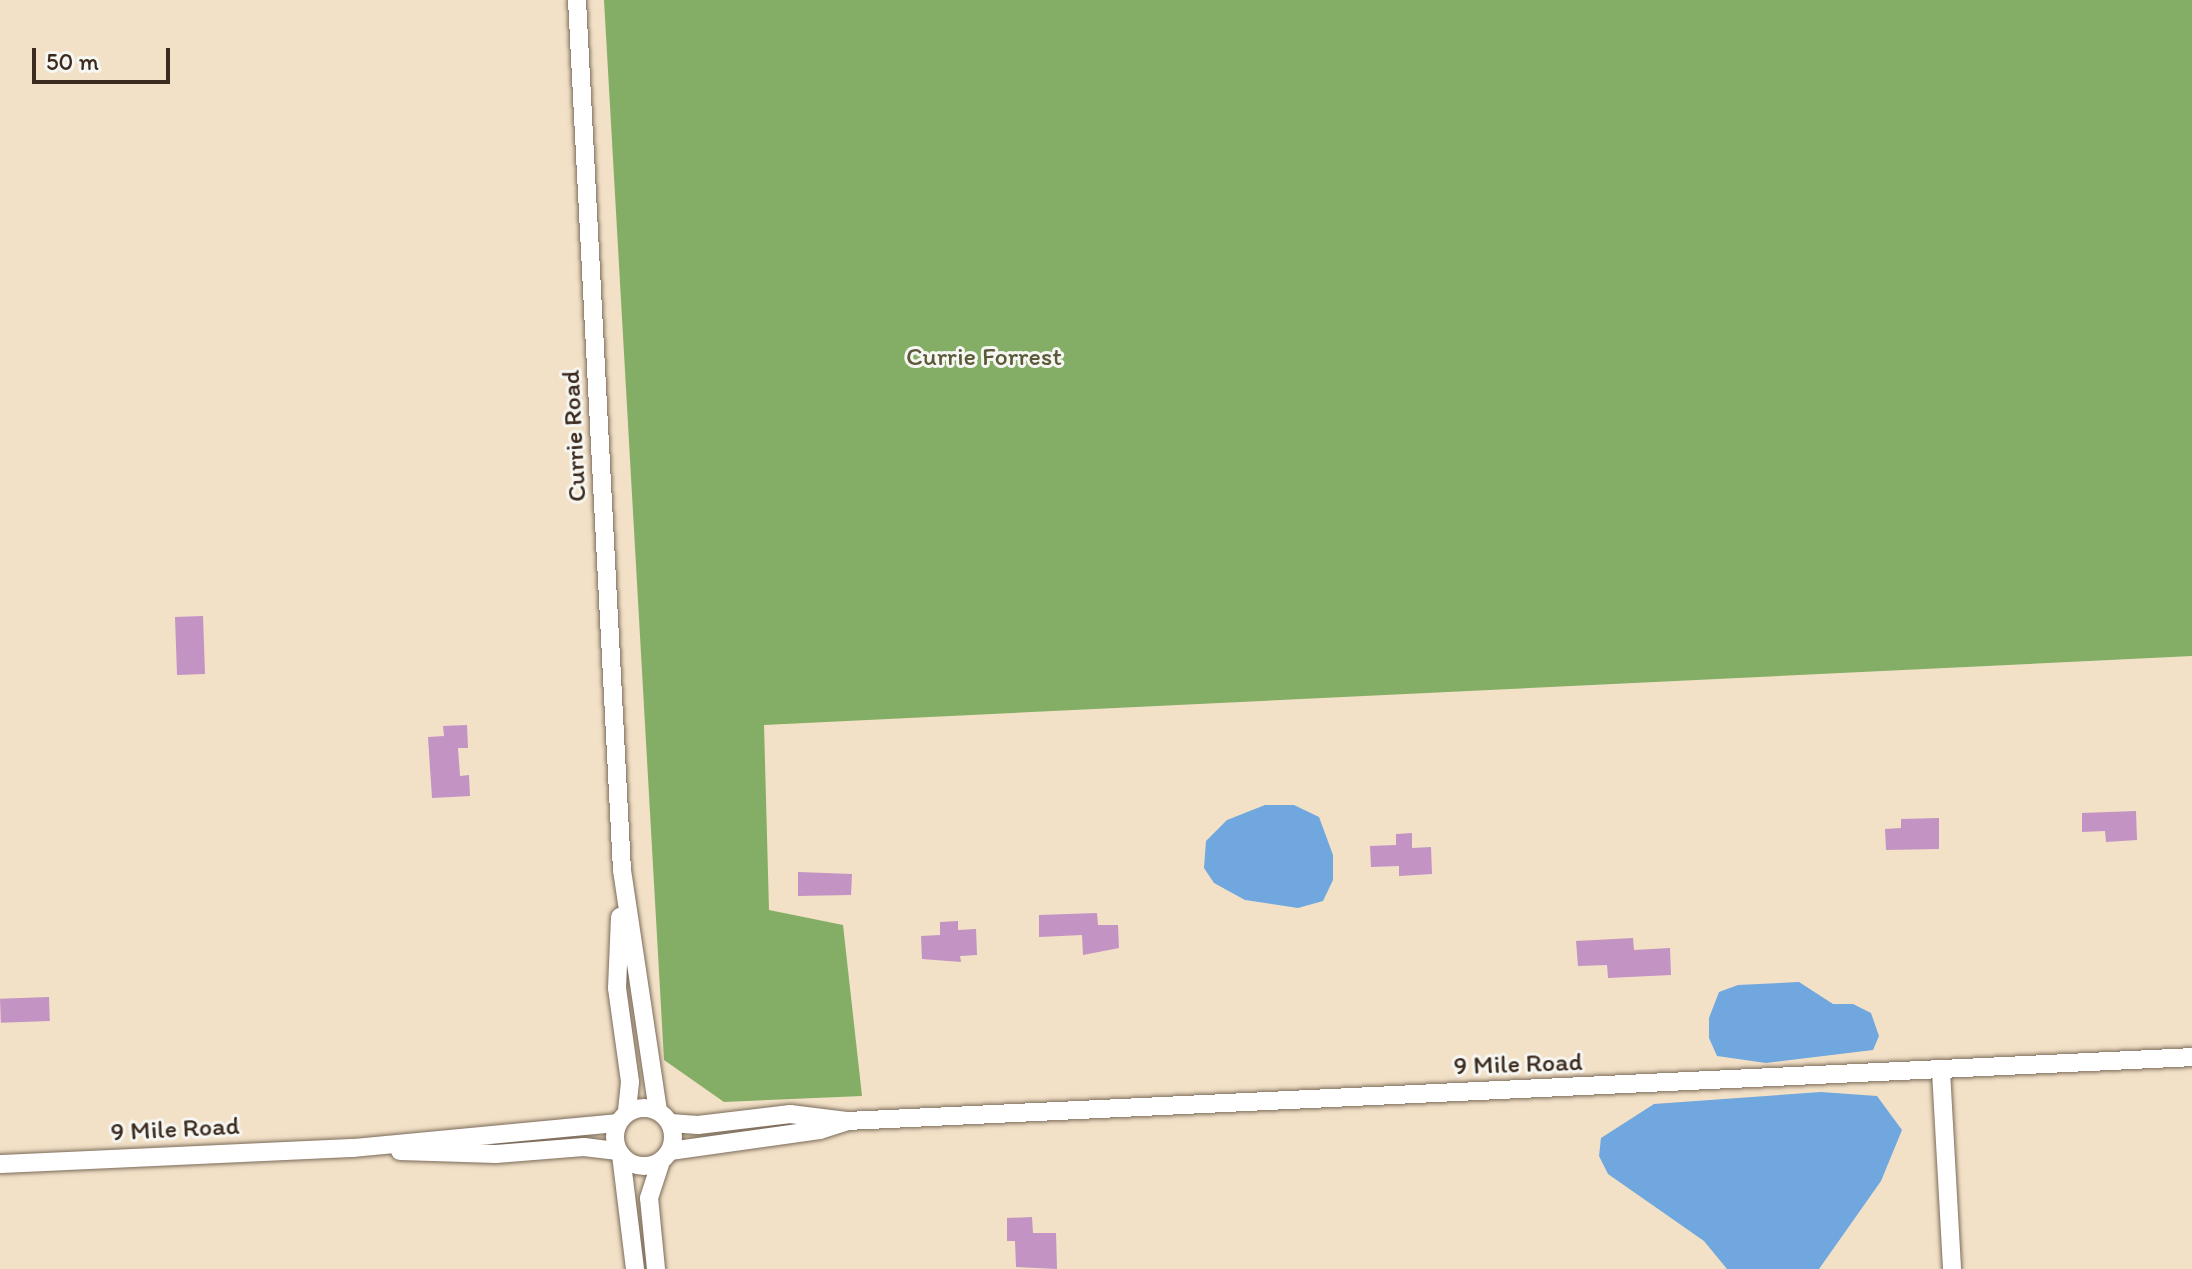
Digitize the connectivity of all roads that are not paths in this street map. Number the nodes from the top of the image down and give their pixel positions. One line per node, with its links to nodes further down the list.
1 (577, 0): 2 (street, Currie Road)
2 (622, 870): 5 (street, Currie Road); 6 (street, Currie Road)
3 (2192, 1057): 4 (street, 9 Mile Road)
4 (1941, 1071): 7 (street, 9 Mile Road); 14 (street)
5 (664, 1116): 6 (street); 7 (street, 9 Mile Road); 10 (street)
6 (623, 1118): 8 (street, 9 Mile Road); 9 (street)
7 (847, 1121): 10 (street, 9 Mile Road)
8 (353, 1148): 9 (street, 9 Mile Road); 11 (street, 9 Mile Road)
9 (620, 1153): 10 (street); 12 (street)
10 (665, 1156): 13 (street)
11 (0, 1164)
12 (635, 1269)
13 (656, 1269)
14 (1952, 1269)

